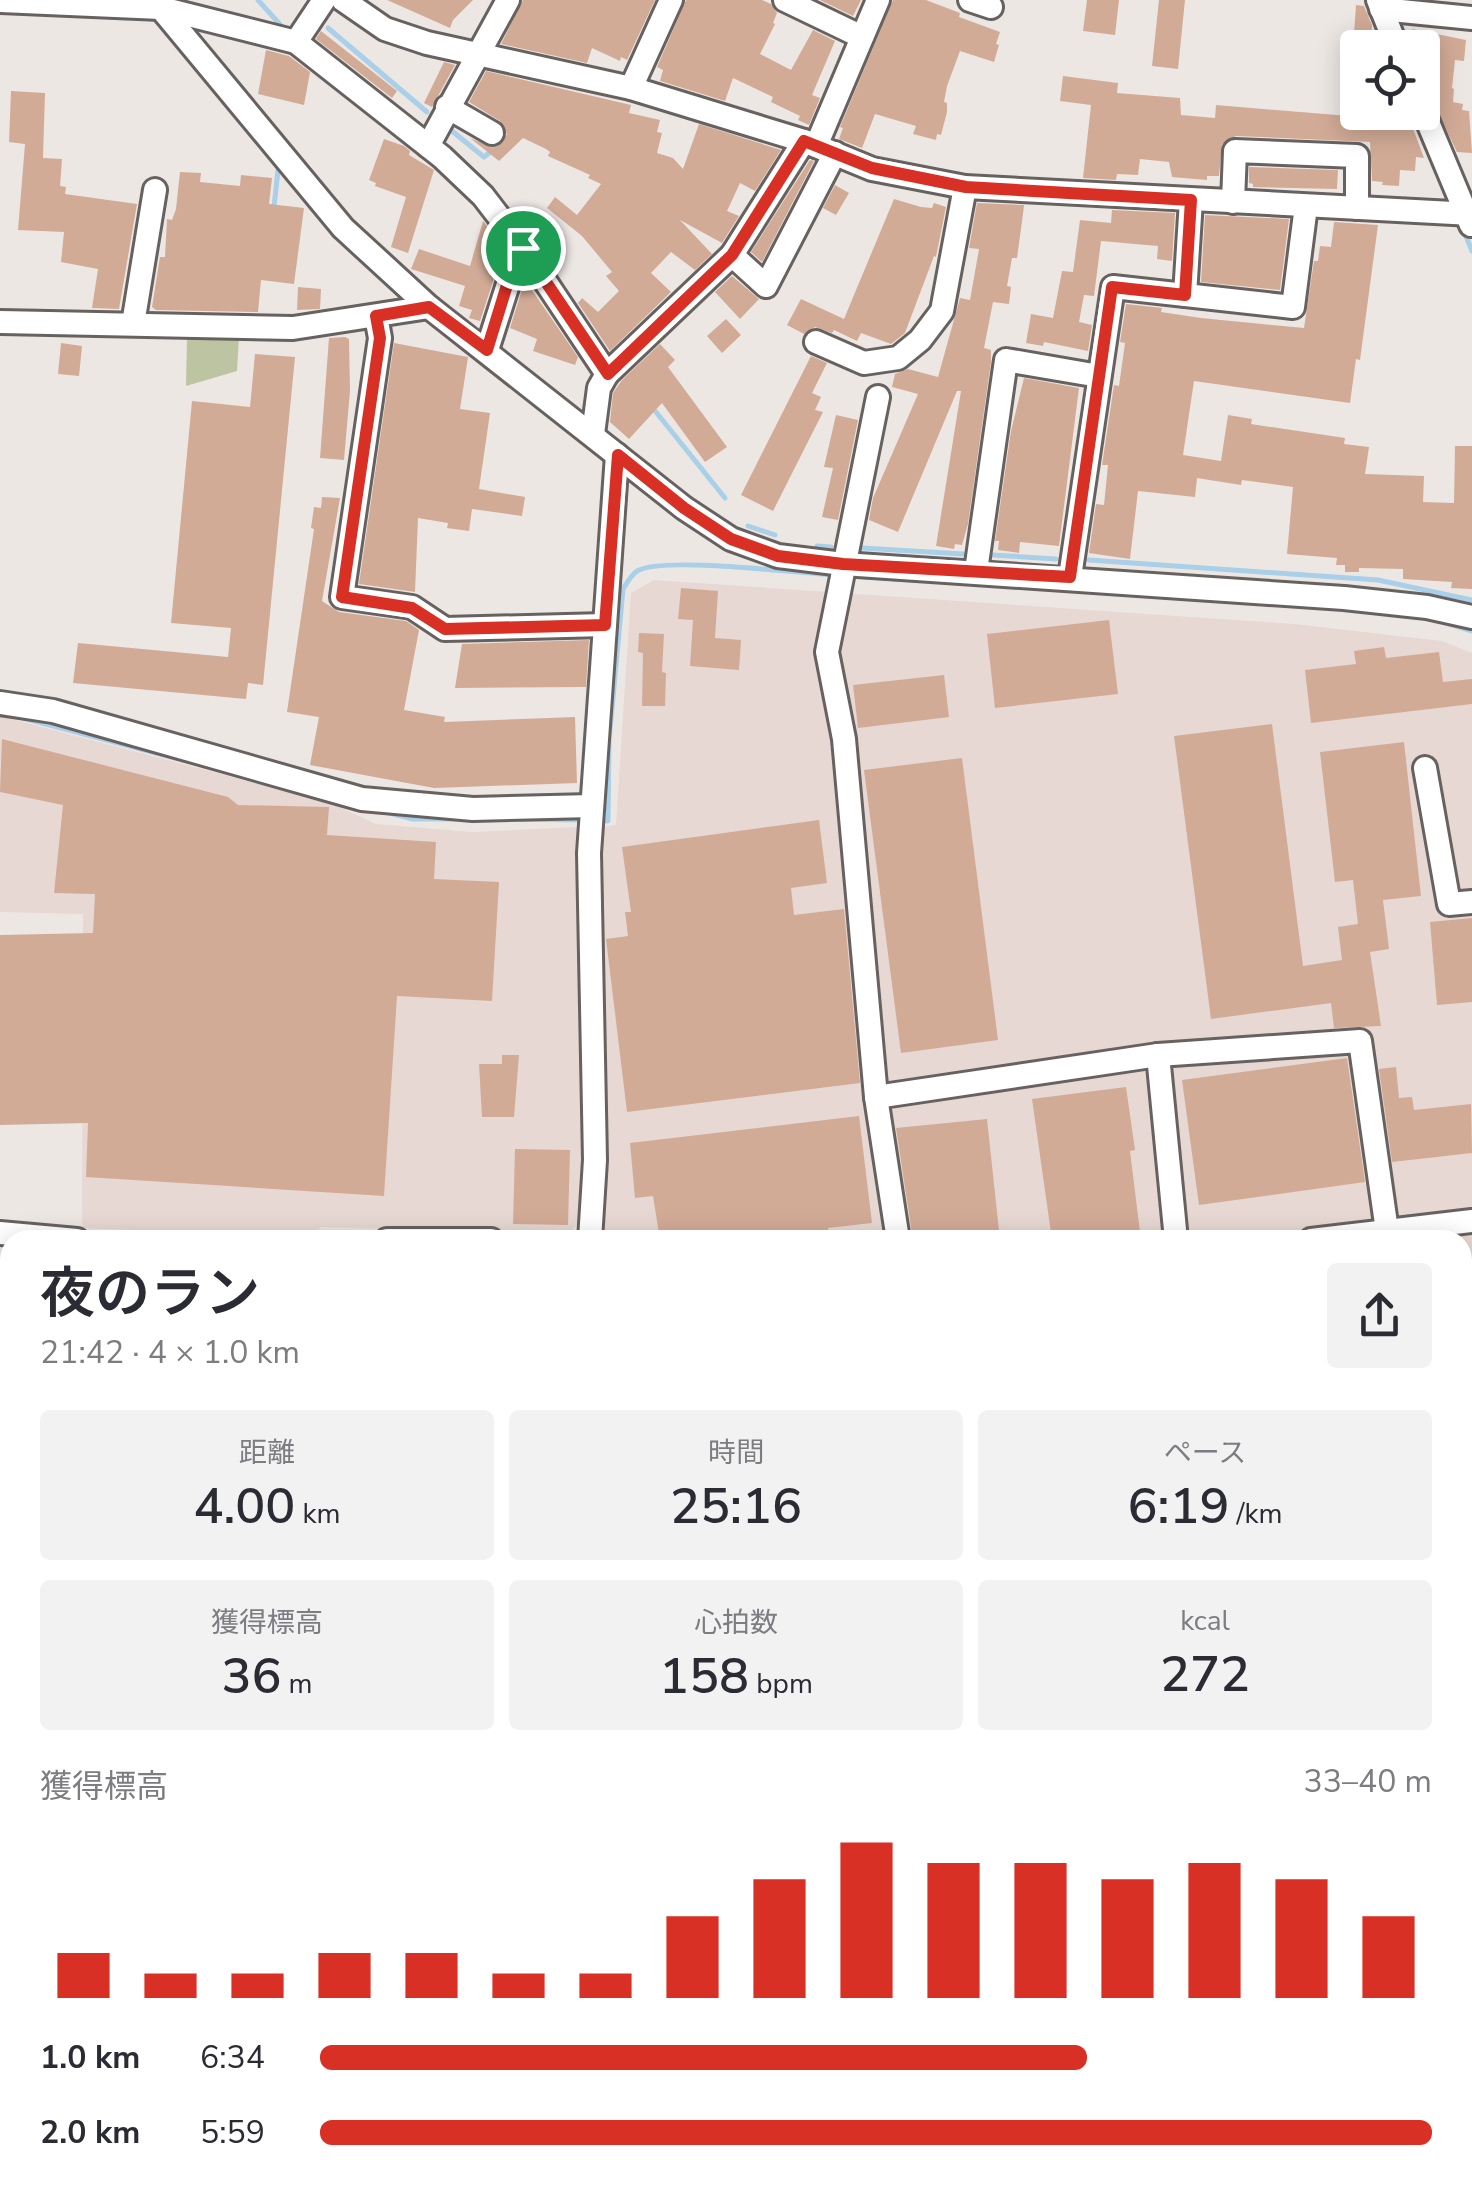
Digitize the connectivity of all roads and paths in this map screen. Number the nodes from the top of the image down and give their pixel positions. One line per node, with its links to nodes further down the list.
1 (324, 0): 14 (street)
2 (343, 0): 15 (street)
3 (508, 0): 15 (street)
4 (670, 0): 16 (street)
5 (785, 0): 10 (street)
6 (878, 0): 13 (street)
7 (0, 1): 8 (street)
8 (158, 4): 14 (street); 32 (street)
9 (1380, 5): 11 (street); 12 (street)
10 (822, 8): 13 (street)
11 (1472, 18)
12 (1390, 30)
13 (862, 37): 21 (street)
14 (296, 42): 20 (street)
15 (476, 54): 16 (street); 17 (street)
16 (630, 88): 21 (street)
17 (447, 106): 19 (street); 20 (street)
18 (1432, 130): 28 (street)
19 (492, 133)
20 (428, 146): 29 (street)
21 (818, 147): 22 (street); 30 (street); 30 (street)
22 (966, 187): 24 (street); 36 (street)
23 (155, 190): 35 (street)
24 (1191, 200): 25 (street); 31 (street)
25 (1234, 202): 26 (street); 27 (street)
26 (1306, 206): 27 (street); 31 (street)
27 (1357, 208): 28 (street)
28 (1470, 218)
29 (523, 248): 37 (street); 38 (street)
30 (732, 255): 38 (street)
31 (1185, 295): 39 (street)
32 (429, 307): 33 (street); 37 (street)
33 (376, 316): 35 (street); 47 (street)
34 (0, 322): 35 (street)
35 (133, 324)
36 (816, 342)
37 (487, 350): 41 (street)
38 (608, 374): 41 (street)
39 (1100, 376): 44 (street); 45 (street)
40 (878, 397): 43 (street)
41 (593, 434): 42 (street)
42 (618, 455): 43 (street); 47 (street)
43 (843, 564): 44 (street); 53 (street)
44 (976, 572): 45 (street)
45 (1070, 577): 46 (street)
46 (1472, 616)
47 (605, 625): 50 (street)
48 (0, 703): 50 (street)
49 (1425, 768): 51 (street)
50 (592, 806): 55 (street)
51 (1472, 902)
52 (1158, 1054): 53 (street); 57 (street); 58 (street)
53 (876, 1097): 56 (street)
54 (1472, 1221): 59 (street)
55 (591, 1230)
56 (896, 1230)
57 (1175, 1230)
58 (1387, 1230)
59 (1396, 1230)

